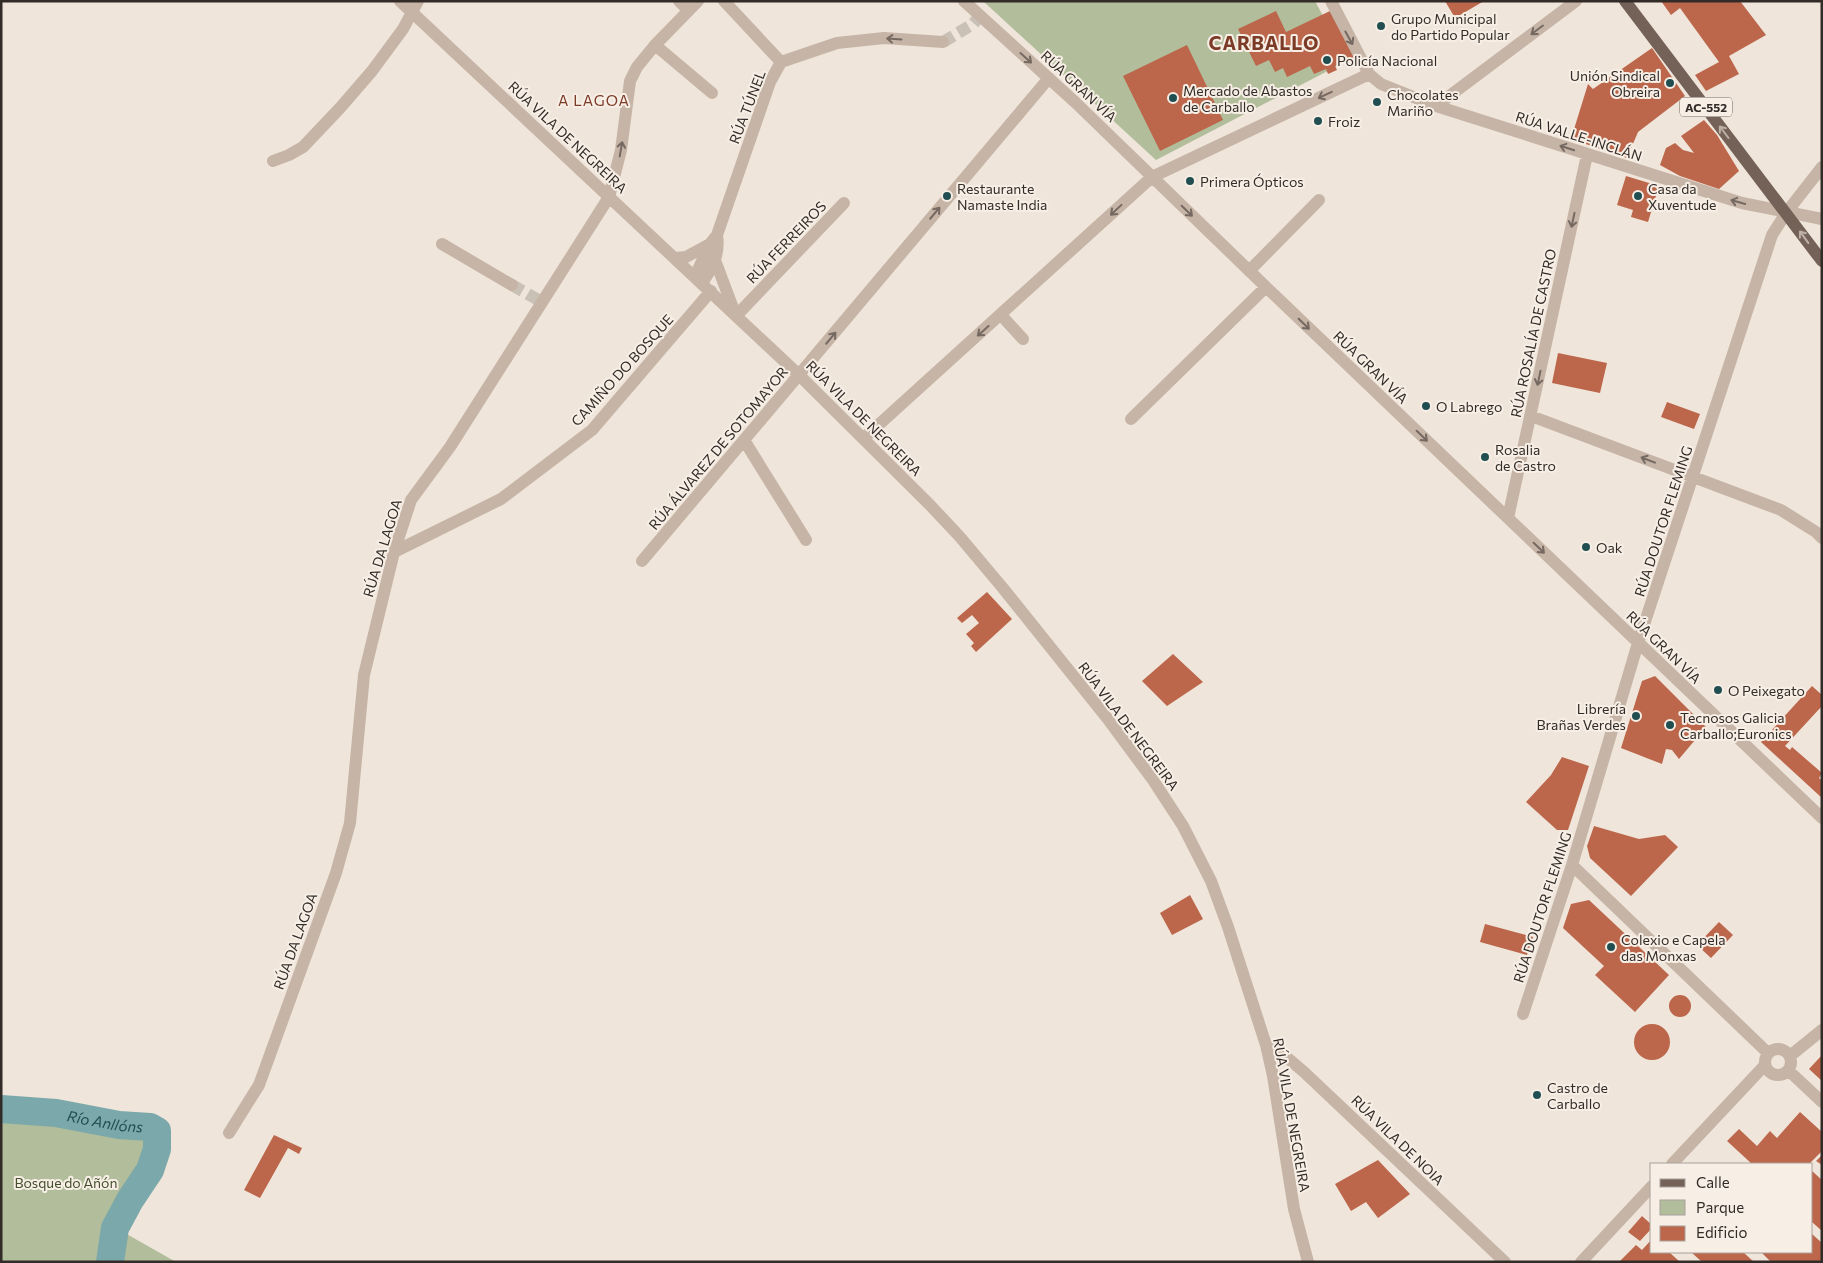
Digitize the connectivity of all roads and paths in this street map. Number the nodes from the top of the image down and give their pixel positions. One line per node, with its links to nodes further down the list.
1 (400, 1): 8 (street, RÚA VILA DE NEGREIRA)
2 (724, 1): 11 (street)
3 (964, 1): 13 (street, RÚA GRAN VÍA, one-way to 13)
4 (1331, 1): 12 (street, one-way to 12)
5 (1576, 1): 15 (street, one-way to 15)
6 (1626, 1): 23 (main road, AC-552, one-way to 6)
7 (688, 4): 10 (street, RÚA DA LAGOA)
8 (415, 7): 17 (street); 20 (street, RÚA VILA DE NEGREIRA)
9 (943, 42): 11 (street, RÚA TÚNEL, one-way to 11)
10 (655, 45): 14 (street); 20 (street, RÚA DA LAGOA, one-way to 10)
11 (781, 62): 25 (street, RÚA TÚNEL)
12 (1369, 74): 15 (street, RÚA VALLE-INCLÁN); 19 (street, one-way to 19)
13 (1049, 78): 19 (street, RÚA GRAN VÍA); 39 (street, RÚA ÁLVAREZ DE SOTOMAYOR, one-way to 13)
14 (712, 93)
15 (1436, 106): 16 (street, RÚA VALLE-INCLÁN, one-way to 15)
16 (1587, 155): 23 (street, RÚA VALLE-INCLÁN, one-way to 16); 40 (street, RÚA ROSALÍA DE CASTRO, one-way to 40)
17 (273, 161)
18 (1822, 167): 23 (street, RÚA DOUTOR FLEMING)
19 (1152, 177): 30 (street, RÚA GRAN VÍA, one-way to 30); 36 (street, one-way to 36)
20 (609, 197): 27 (street, RÚA VILA DE NEGREIRA); 48 (street, RÚA DA LAGOA)
21 (1319, 200): 30 (street)
22 (844, 203): 35 (street, RÚA FERREIROS)
23 (1786, 213): 24 (street, RÚA VALLE-INCLÁN); 29 (main road, AC-552, one-way to 23); 44 (street, RÚA DOUTOR FLEMING)
24 (1822, 220)
25 (713, 240): 27 (street); 28 (street, RÚA TÚNEL); 31 (street, RÚA TÚNEL)
26 (442, 244): 32 (street)
27 (675, 258): 31 (street, RÚA VILA DE NEGREIRA)
28 (715, 260): 31 (street, RÚA TÚNEL); 34 (street, RÚA VILA DE NEGREIRA)
29 (1822, 261)
30 (1249, 271): 33 (street, RÚA GRAN VÍA)
31 (703, 284): 37 (street, RÚA VILA DE NEGREIRA); 48 (street, CAMIÑO DO BOSQUE)
32 (512, 285)
33 (1266, 288): 41 (street); 45 (street, RÚA GRAN VÍA, one-way to 45)
34 (729, 297): 35 (street, RÚA FERREIROS); 37 (street, RÚA VILA DE NEGREIRA)
35 (750, 301): 37 (street, RÚA FERREIROS)
36 (1001, 315): 38 (street); 42 (street, one-way to 42)
37 (736, 316): 39 (street, RÚA VILA DE NEGREIRA)
38 (1023, 339)
39 (799, 375): 42 (street, RÚA VILA DE NEGREIRA); 43 (street, RÚA ÁLVAREZ DE SOTOMAYOR)
40 (1531, 416): 44 (street, one-way to 40); 45 (street, RÚA ROSALÍA DE CASTRO)
41 (1131, 419)
42 (864, 438): 55 (street, RÚA VILA DE NEGREIRA)
43 (744, 440): 47 (street); 49 (street, RÚA ÁLVAREZ DE SOTOMAYOR)
44 (1693, 477): 46 (street); 50 (street, RÚA DOUTOR FLEMING)
45 (1508, 518): 50 (street, RÚA GRAN VÍA, one-way to 50)
46 (1822, 538)
47 (806, 540)
48 (394, 552): 60 (street, RÚA DA LAGOA)
49 (642, 561)
50 (1638, 643): 51 (street, RÚA GRAN VÍA); 52 (street, RÚA DOUTOR FLEMING)
51 (1822, 818)
52 (1572, 865): 53 (street, RÚA DOUTOR FLEMING); 57 (street)
53 (1523, 1014)
54 (1822, 1030): 56 (street)
55 (1266, 1045): 63 (street, RÚA VILA DE NEGREIRA); 64 (street, RÚA VILA DE NOIA)
56 (1790, 1056): 57 (street); 58 (street)
57 (1766, 1059): 58 (street); 61 (street)
58 (1788, 1070): 59 (street)
59 (1822, 1102)
60 (229, 1133)
61 (1673, 1163)
62 (1650, 1188): 65 (street)
63 (1308, 1262)
64 (1505, 1262)
65 (1581, 1262)

